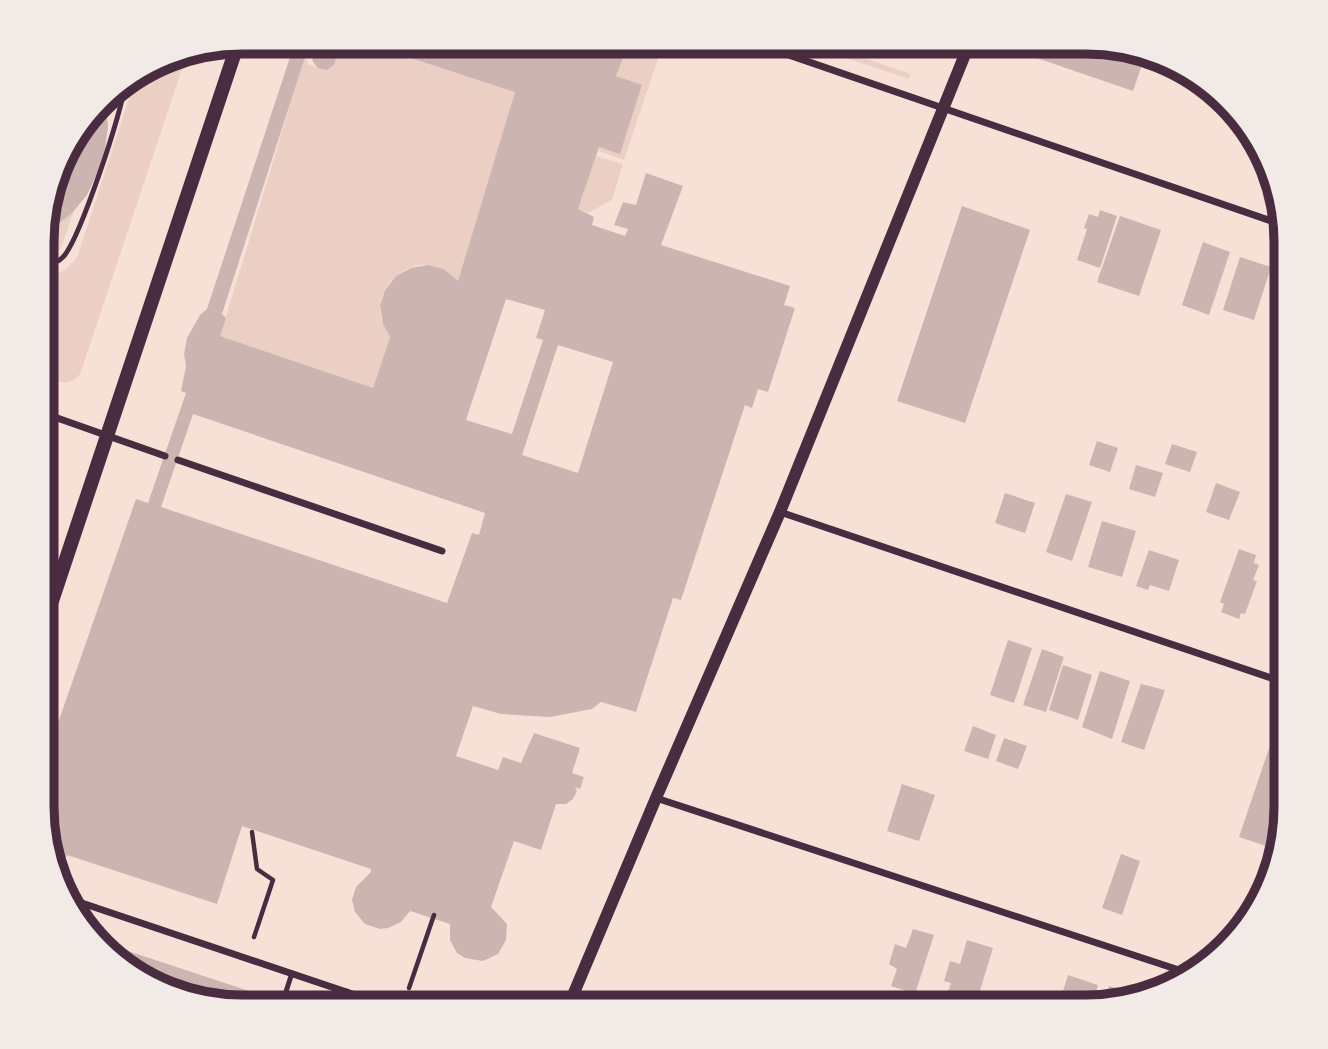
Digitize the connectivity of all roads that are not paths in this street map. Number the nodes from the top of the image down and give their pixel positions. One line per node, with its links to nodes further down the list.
1 (234, 55): 9 (main road)
2 (787, 55): 5 (street)
3 (965, 55): 5 (street)
4 (120, 99): 7 (lane)
5 (942, 109): 6 (street); 12 (street)
6 (1272, 221)
7 (54, 263)
8 (54, 417): 9 (street)
9 (106, 436): 10 (street); 14 (main road)
10 (165, 456)
11 (178, 460): 13 (street)
12 (780, 512): 15 (street); 16 (street)
13 (442, 551)
14 (55, 593)
15 (1273, 679)
16 (656, 798): 18 (street); 24 (street)
17 (80, 902): 19 (street)
18 (1180, 970)
19 (292, 973): 20 (street); 21 (lane)
20 (347, 991): 22 (lane); 23 (street)
21 (285, 994)
22 (346, 994)
23 (356, 994)
24 (573, 994)

